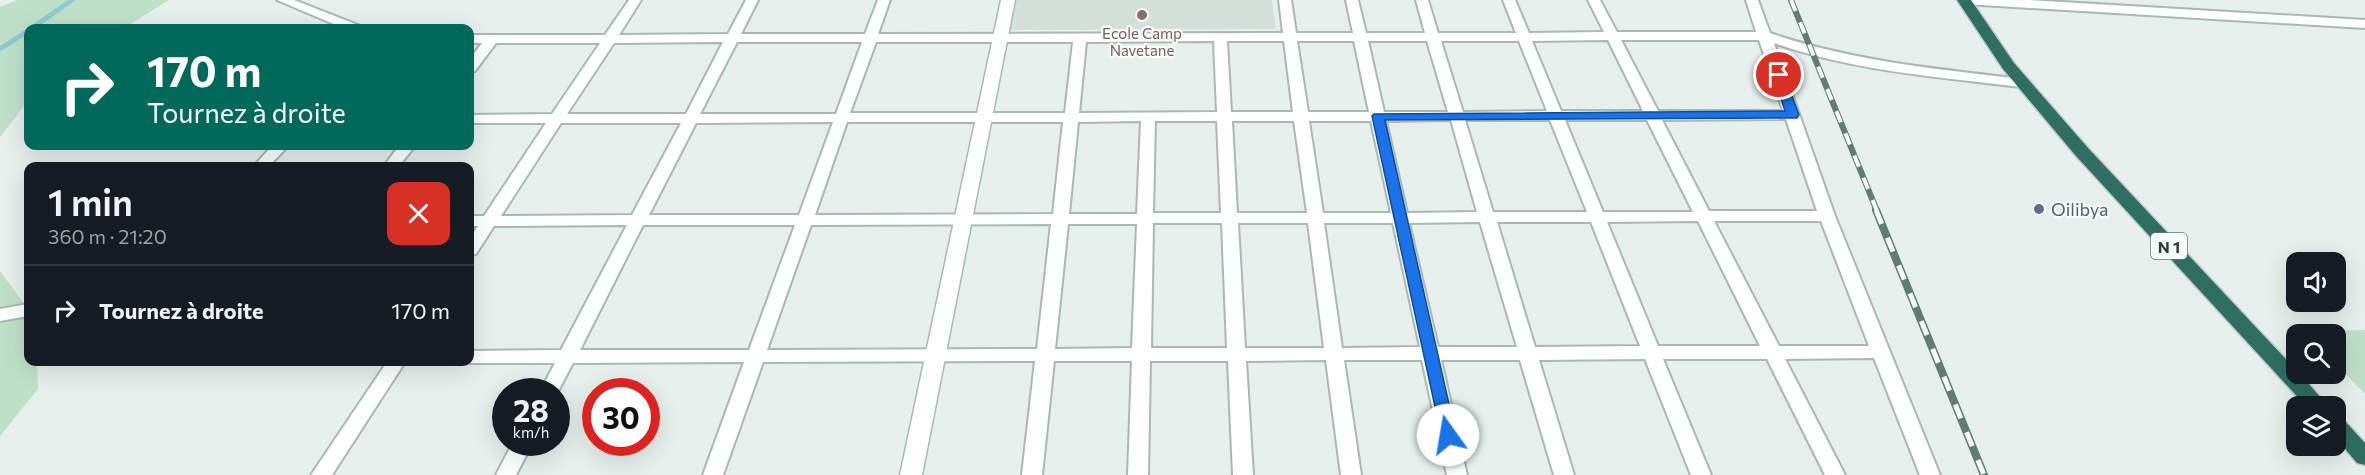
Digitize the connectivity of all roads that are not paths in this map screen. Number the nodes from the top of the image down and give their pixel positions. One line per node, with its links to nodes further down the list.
1 (283, 0): 13 (street)
2 (635, 0): 28 (street)
3 (752, 0): 22 (street)
4 (884, 0): 23 (street)
5 (1008, 0): 24 (street)
6 (1285, 0): 19 (street)
7 (1352, 0): 20 (street)
8 (1422, 0): 21 (street)
9 (1509, 0): 15 (street)
10 (1594, 0): 16 (street)
11 (1752, 0): 17 (street)
12 (1964, 0): 14 (street); 30 (highway, N 1)
13 (343, 24)
14 (2365, 24)
15 (1524, 36): 16 (street); 21 (street); 34 (street)
16 (1612, 36): 17 (street); 35 (street)
17 (1765, 36): 30 (street); 31 (street)
18 (1220, 37): 19 (street); 25 (street); 39 (street)
19 (1290, 37): 20 (street); 40 (street)
20 (1360, 37): 21 (street); 32 (street)
21 (1433, 37): 33 (street)
22 (732, 38): 23 (street); 28 (street); 42 (street)
23 (870, 38): 24 (street); 43 (street)
24 (1000, 38): 25 (street); 36 (street)
25 (1080, 38): 37 (street)
26 (474, 39): 27 (street)
27 (492, 39): 28 (street); 29 (street)
28 (609, 39): 41 (street)
29 (474, 63)
30 (2022, 83): 81 (highway, N 1)
31 (1793, 115): 35 (street); 49 (street)
32 (1378, 116): 33 (street); 40 (street); 54 (street)
33 (1457, 116): 34 (street); 55 (street)
34 (1556, 116): 35 (street); 50 (street)
35 (1653, 116): 51 (street)
36 (984, 117): 37 (street); 43 (street); 57 (street)
37 (1071, 117): 38 (street); 58 (street)
38 (1148, 117): 39 (street); 59 (street)
39 (1224, 117): 40 (street); 52 (street)
40 (1301, 117): 53 (street)
41 (556, 118): 42 (street); 44 (street); 60 (street)
42 (691, 118): 43 (street); 61 (street)
43 (842, 118): 56 (street)
44 (474, 119)
45 (276, 150): 47 (street)
46 (404, 150): 48 (street)
47 (265, 162)
48 (394, 162)
49 (1827, 216): 51 (street); 67 (street)
50 (1597, 217): 51 (street); 55 (street); 69 (street)
51 (1704, 217): 66 (street)
52 (1230, 218): 53 (street); 59 (street); 71 (street)
53 (1315, 218): 54 (street); 72 (street)
54 (1400, 218): 55 (street); 73 (street)
55 (1487, 218): 68 (street)
56 (805, 219): 57 (street); 61 (street); 76 (street)
57 (963, 219): 58 (street); 74 (street)
58 (1060, 219): 59 (street); 75 (street)
59 (1146, 219): 70 (street)
60 (489, 220): 61 (street); 62 (street); 63 (street)
61 (638, 220): 78 (street)
62 (474, 221)
63 (474, 244)
64 (24, 311): 65 (street)
65 (0, 315)
66 (1773, 352): 67 (street); 69 (street); 96 (street)
67 (1882, 352): 97 (street)
68 (1527, 353): 69 (street); 73 (street); 94 (street)
69 (1652, 353): 95 (street)
70 (1142, 354): 71 (street); 75 (street); 90 (street)
71 (1237, 354): 72 (street); 91 (street)
72 (1334, 354): 73 (street); 92 (street)
73 (1430, 354): 93 (street)
74 (935, 355): 75 (street); 76 (street); 88 (street)
75 (1045, 355): 89 (street)
76 (756, 356): 78 (street); 87 (street)
77 (474, 357): 78 (street)
78 (567, 357): 80 (street)
79 (393, 366): 85 (street)
80 (556, 378)
81 (2309, 396)
82 (2346, 436): 84 (highway)
83 (516, 456): 86 (street)
84 (2365, 457)
85 (321, 475)
86 (506, 475)
87 (713, 475)
88 (911, 475)
89 (1032, 475)
90 (1138, 475)
91 (1243, 475)
92 (1351, 475)
93 (1457, 475)
94 (1564, 475)
95 (1701, 475)
96 (1835, 475)
97 (1930, 475)

